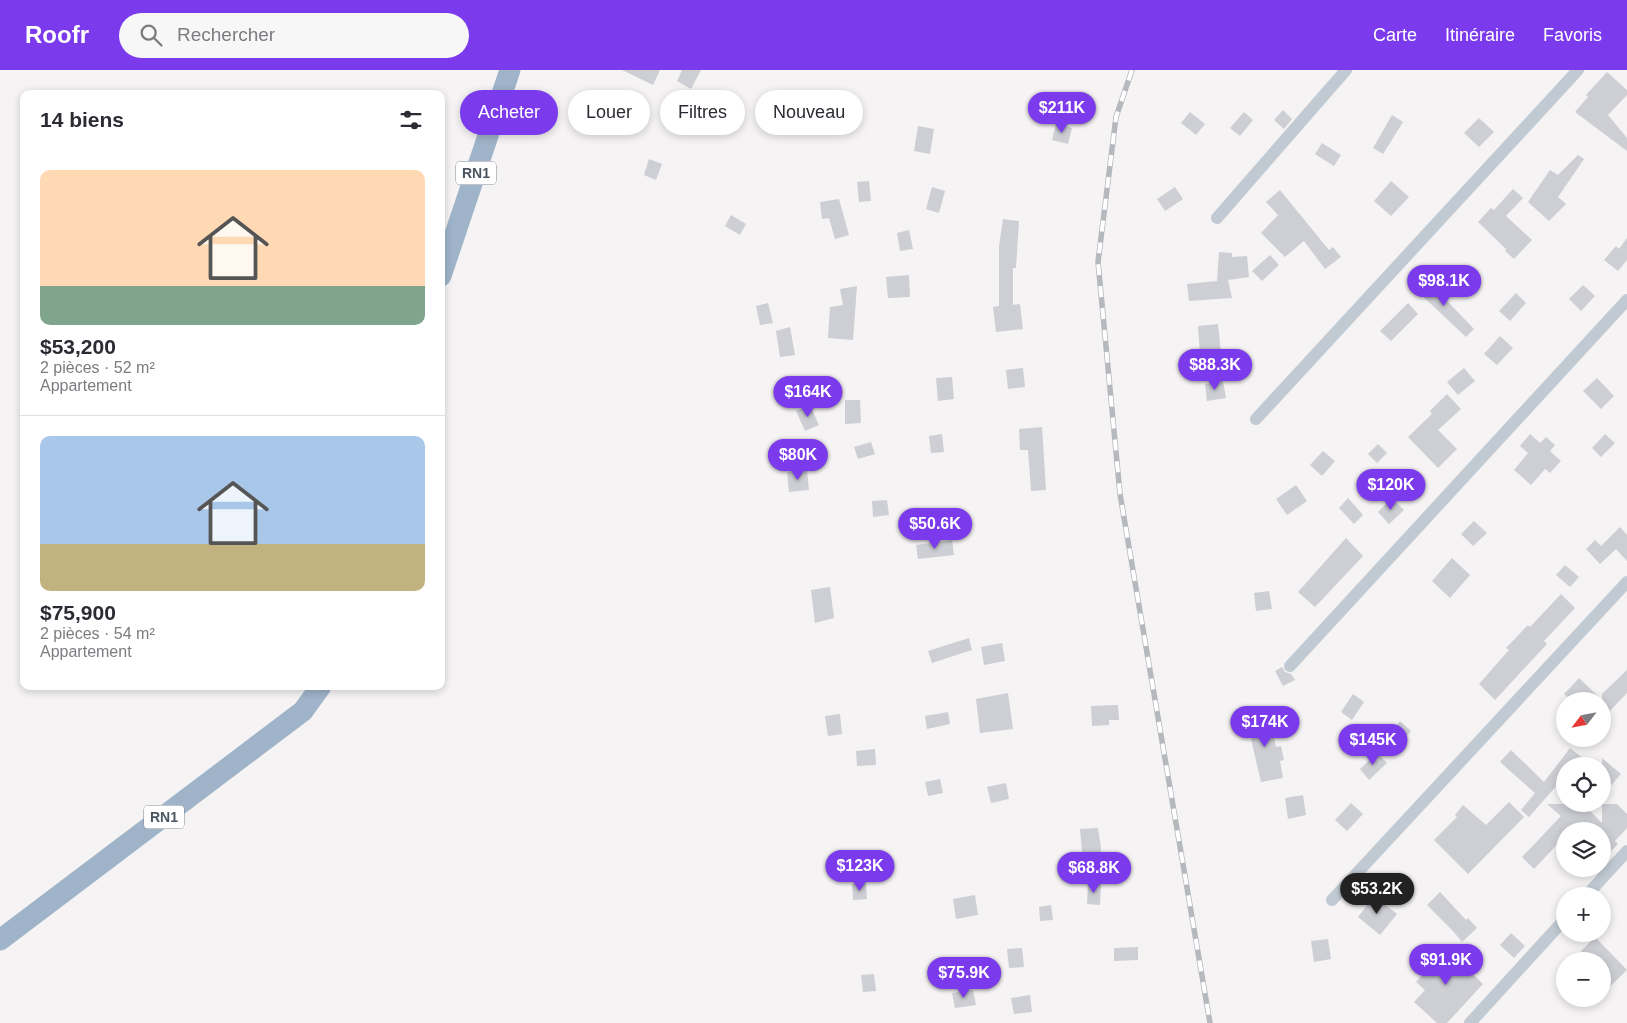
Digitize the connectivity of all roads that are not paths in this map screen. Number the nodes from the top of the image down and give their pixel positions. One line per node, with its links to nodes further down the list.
1 (510, 70): 5 (highway, RN1)
2 (1346, 70): 4 (street)
3 (1578, 70): 7 (street)
4 (1217, 218)
5 (445, 264)
6 (1627, 300): 9 (street)
7 (1256, 419)
8 (1627, 582): 13 (street)
9 (1290, 666)
10 (318, 690): 15 (highway, RN1)
11 (1627, 851): 12 (street)
12 (1594, 887)
13 (1332, 900)
14 (1556, 929): 16 (street)
15 (0, 940)
16 (1470, 1023)

